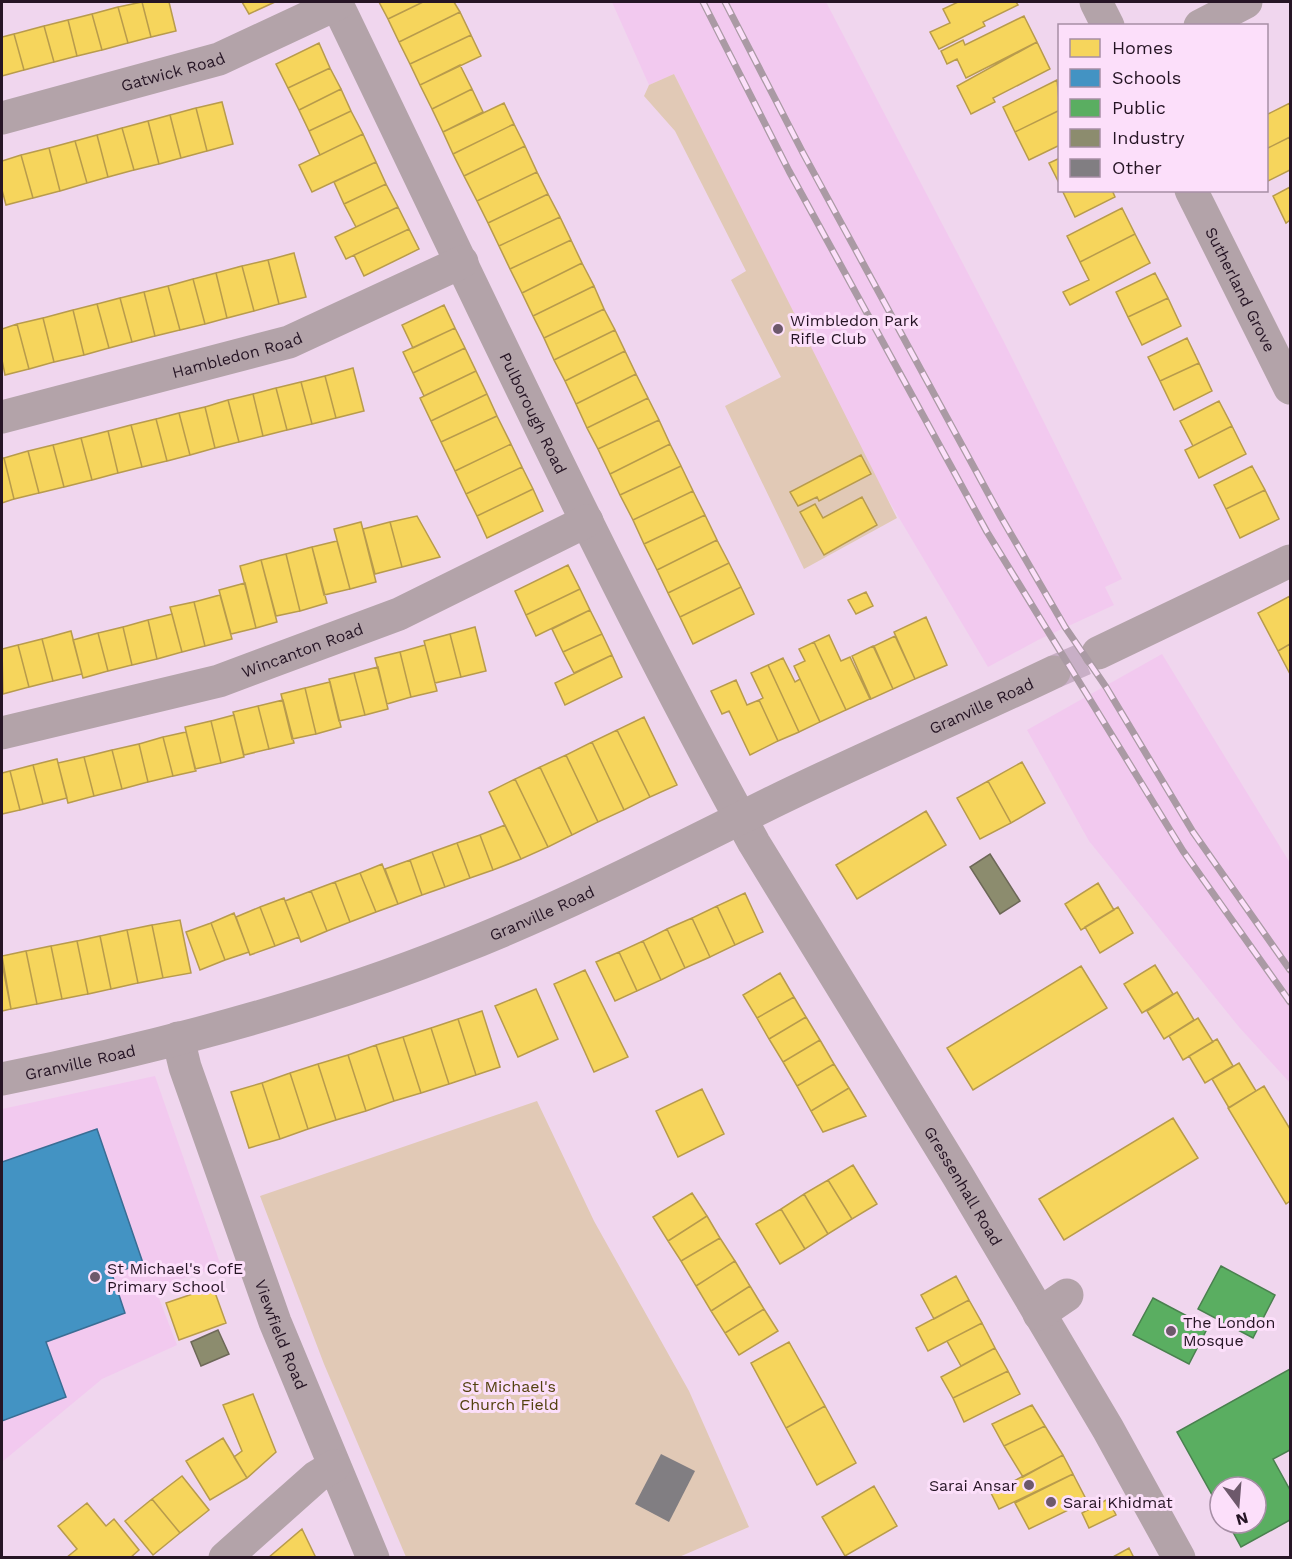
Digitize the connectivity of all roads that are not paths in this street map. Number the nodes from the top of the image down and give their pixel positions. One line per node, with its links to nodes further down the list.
1 (1096, 2): 4 (street)
2 (1246, 2): 5 (street)
3 (336, 3): 6 (street, Gatwick Road); 8 (street, Pulborough Road)
4 (1107, 24)
5 (1204, 24)
6 (2, 118)
7 (1192, 192): 9 (street, Sutherland Grove)
8 (462, 262): 10 (street, Hambledon Road); 11 (street, Pulborough Road)
9 (1290, 388)
10 (2, 417)
11 (588, 521): 15 (street, Wincanton Road); 16 (street, Pulborough Road)
12 (1290, 561): 13 (street)
13 (1098, 653)
14 (1054, 672): 16 (street, Granville Road)
15 (2, 733)
16 (741, 819): 17 (street, Granville Road); 20 (street, Gressenhall Road)
17 (178, 1038): 18 (street, Granville Road); 21 (street, Viewfield Road)
18 (2, 1079)
19 (1067, 1295): 20 (street)
20 (1039, 1314): 24 (street, Gressenhall Road)
21 (334, 1466): 22 (street); 23 (street, Viewfield Road)
22 (225, 1557)
23 (373, 1557)
24 (1179, 1557)

